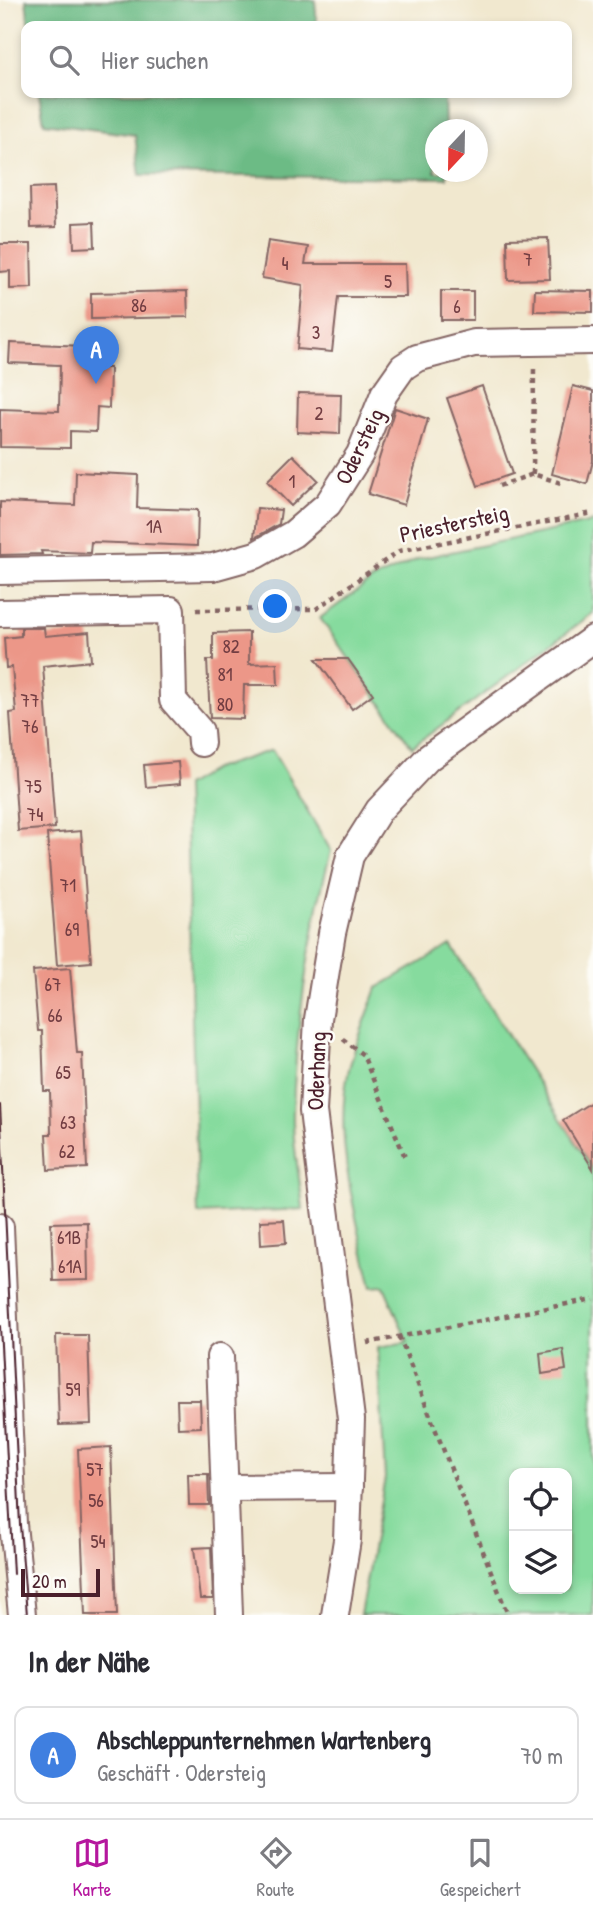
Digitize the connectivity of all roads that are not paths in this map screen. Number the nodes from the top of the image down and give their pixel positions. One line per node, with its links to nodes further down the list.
1 (593, 341): 2 (street, Odersteig)
2 (0, 571)
3 (0, 613): 5 (street)
4 (593, 639): 8 (street, Oderhang)
5 (201, 743)
6 (0, 1227): 10 (street)
7 (220, 1357): 9 (street)
8 (349, 1487): 9 (street); 12 (street, Oderhang)
9 (225, 1488): 11 (street)
10 (22, 1615)
11 (229, 1615)
12 (335, 1615)

